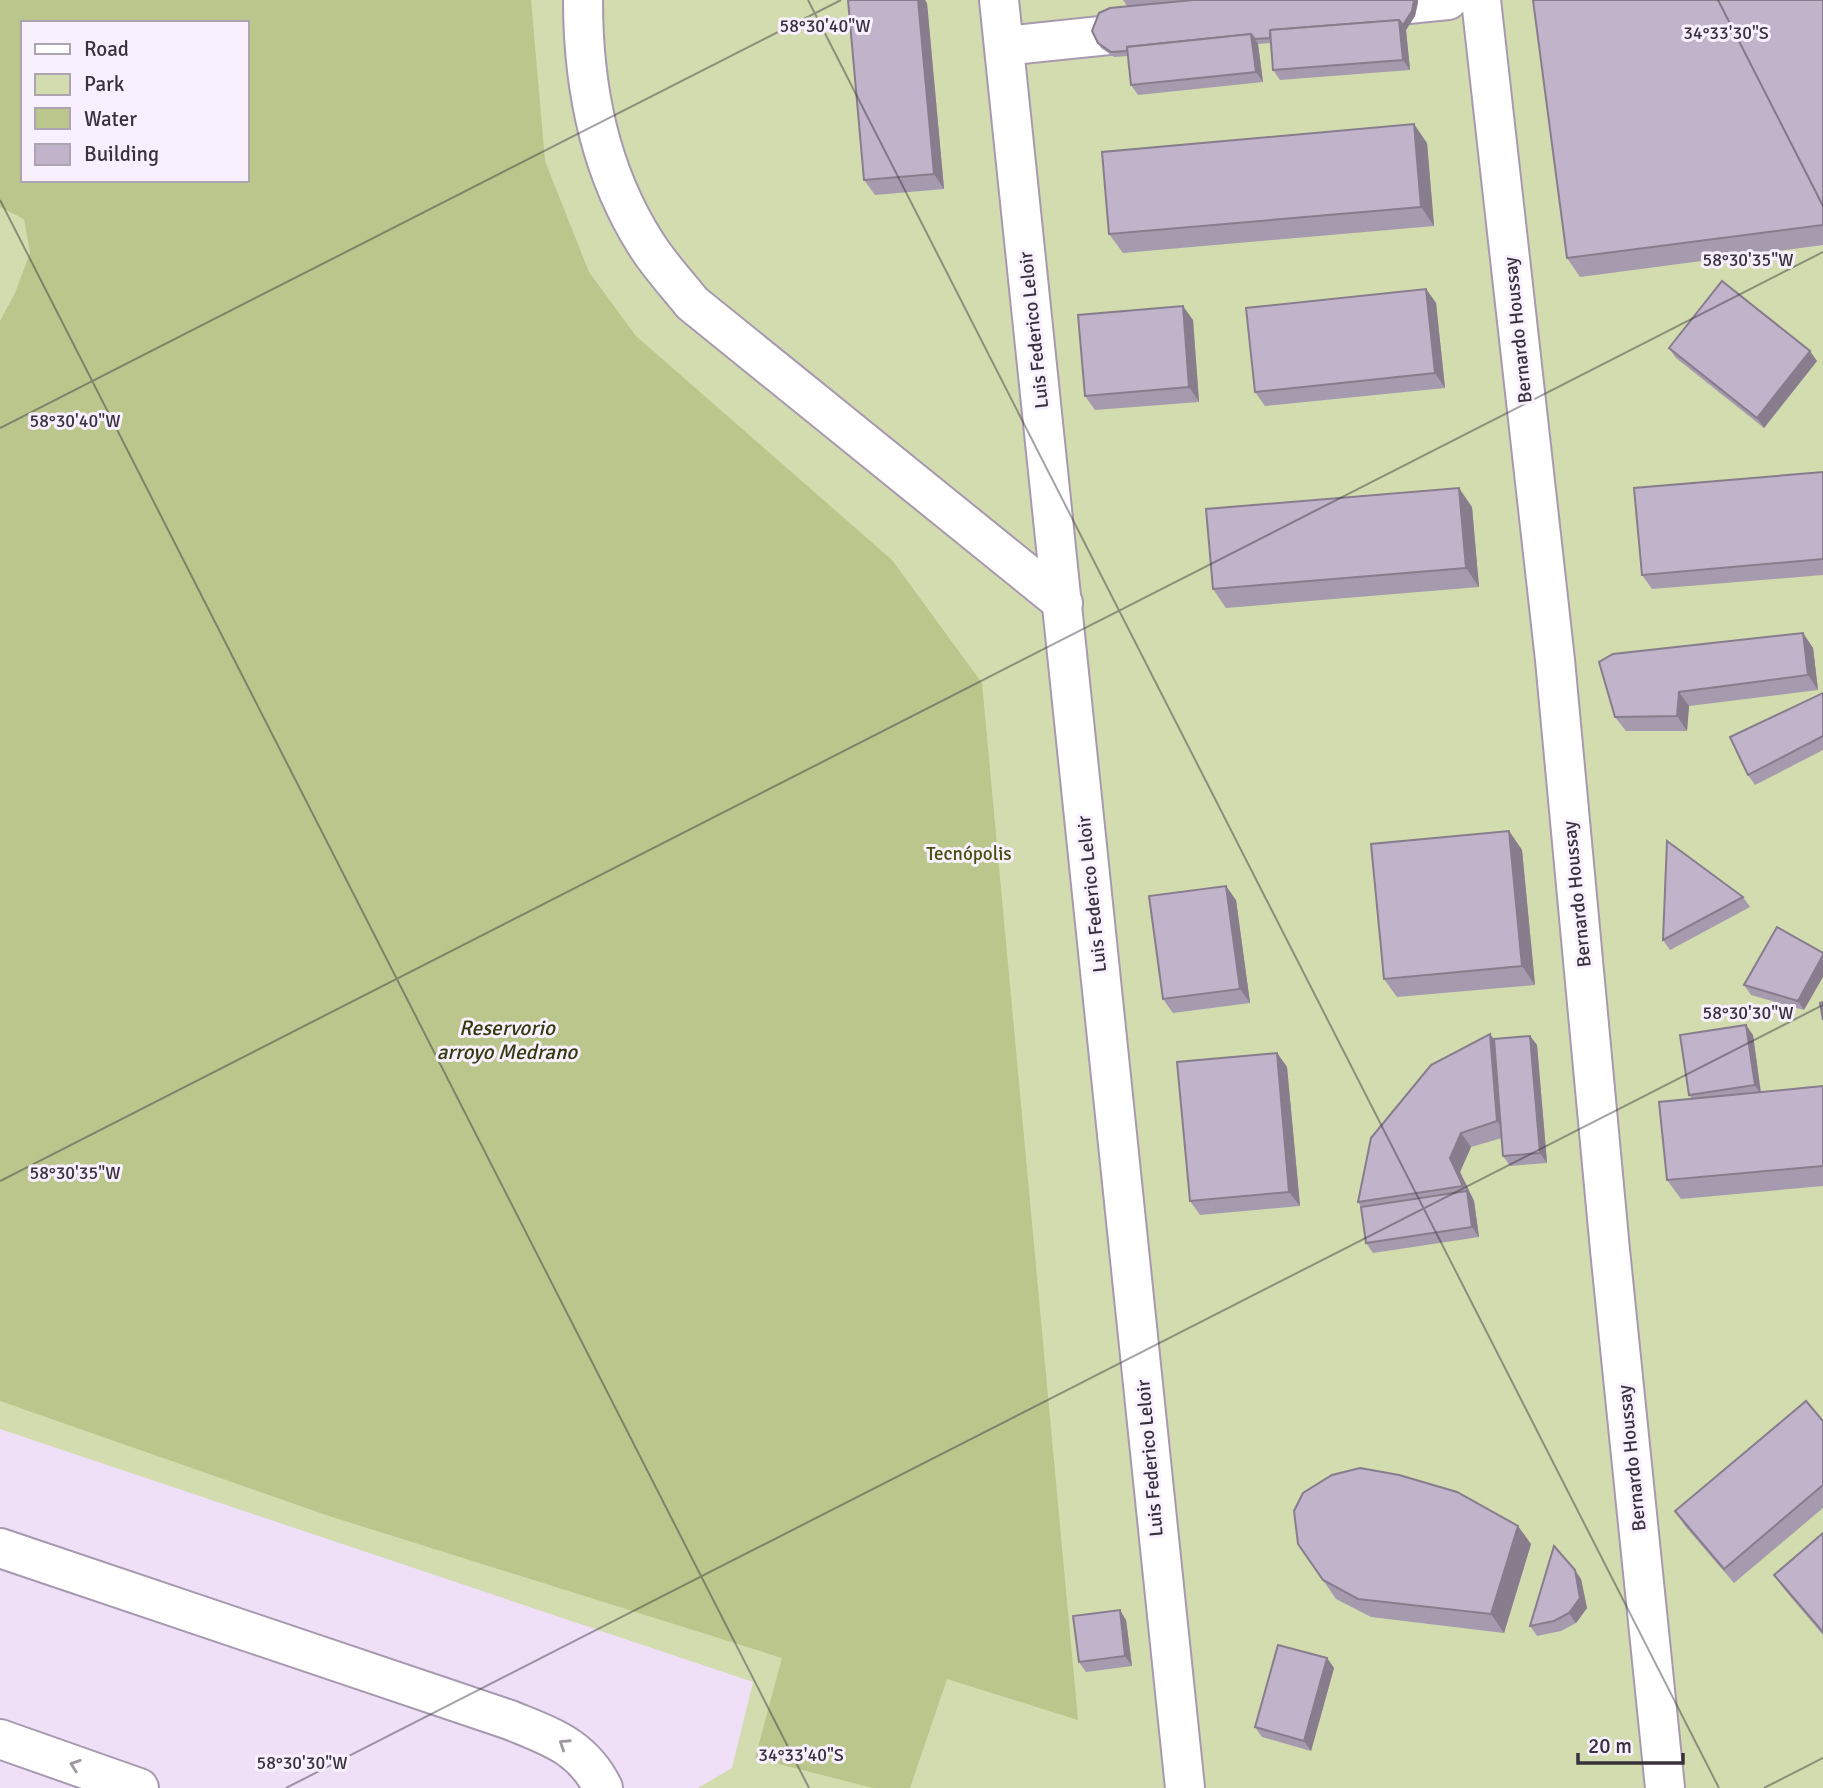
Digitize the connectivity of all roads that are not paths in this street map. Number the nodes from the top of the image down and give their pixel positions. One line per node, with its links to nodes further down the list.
1 (583, 0): 8 (street)
2 (999, 0): 7 (street, Luis Federico Leloir)
3 (1448, 0): 5 (street)
4 (1481, 0): 14 (street, Bernardo Houssay)
5 (1337, 12)
6 (1184, 27): 7 (street)
7 (1004, 46): 8 (street, Luis Federico Leloir)
8 (1063, 603): 13 (street, Luis Federico Leloir)
9 (0, 1548): 12 (street, one-way to 9)
10 (0, 1739): 11 (street, one-way to 10)
11 (139, 1788)
12 (603, 1788)
13 (1185, 1788)
14 (1665, 1788)

